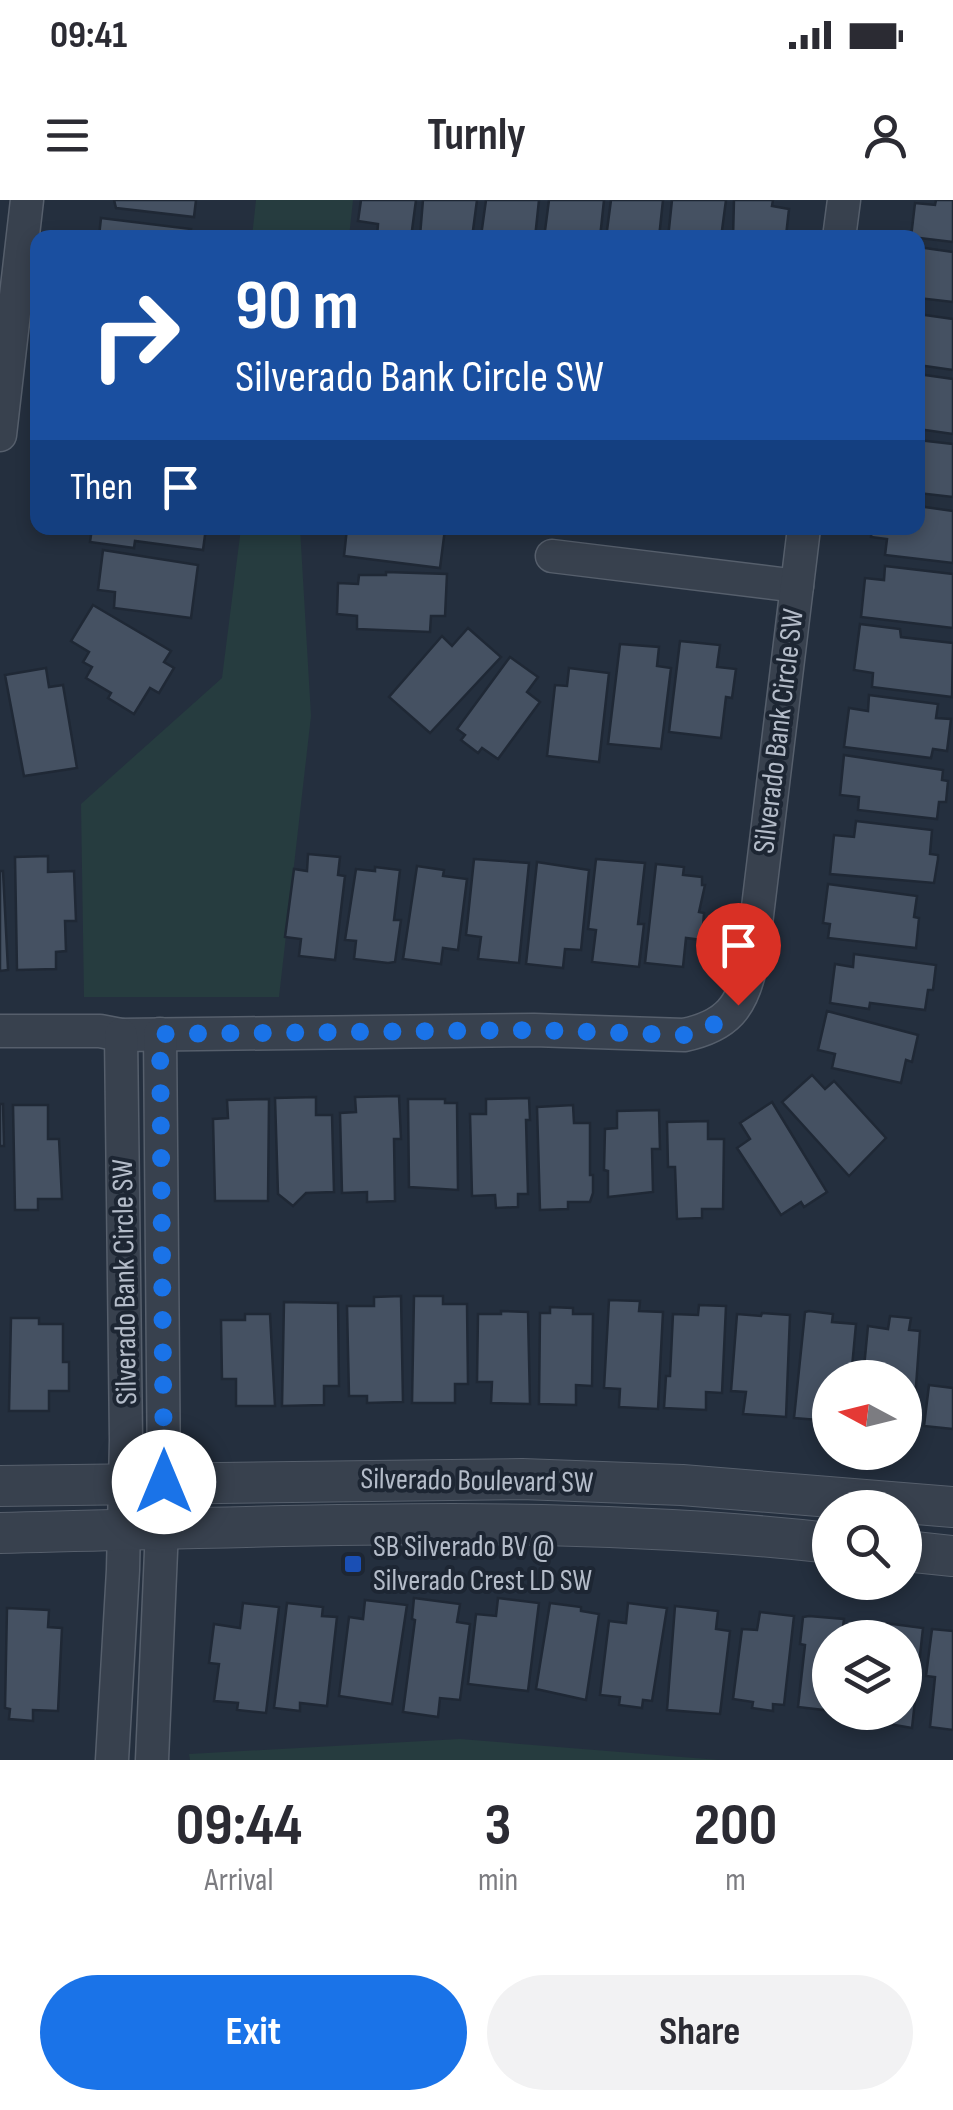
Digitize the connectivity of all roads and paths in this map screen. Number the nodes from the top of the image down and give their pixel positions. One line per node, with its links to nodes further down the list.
1 (27, 200): 4 (street)
2 (844, 200): 3 (street)
3 (840, 230)
4 (0, 435)
5 (803, 535): 7 (street, Silverado Bank Circle SW)
6 (552, 556): 7 (street)
7 (797, 586): 9 (street, Silverado Bank Circle SW)
8 (0, 1031): 10 (street, Silverado Bank Circle SW)
9 (160, 1034): 10 (street, Silverado Bank Circle SW); 11 (street, Silverado Bank Circle SW)
10 (121, 1035): 11 (street, Silverado Bank Circle SW)
11 (145, 1483): 12 (street, Silverado Boulevard SW); 13 (street, Silverado Boulevard SW); 14 (street, Silverado Bank Circle SW)
12 (0, 1486)
13 (953, 1507)
14 (144, 1530): 15 (street, Silverado Boulevard SW); 16 (street, Silverado Boulevard SW); 19 (street); 20 (street)
15 (0, 1533)
16 (812, 1542)
17 (922, 1553): 18 (street)
18 (953, 1556)
19 (112, 1760)
20 (152, 1760)

